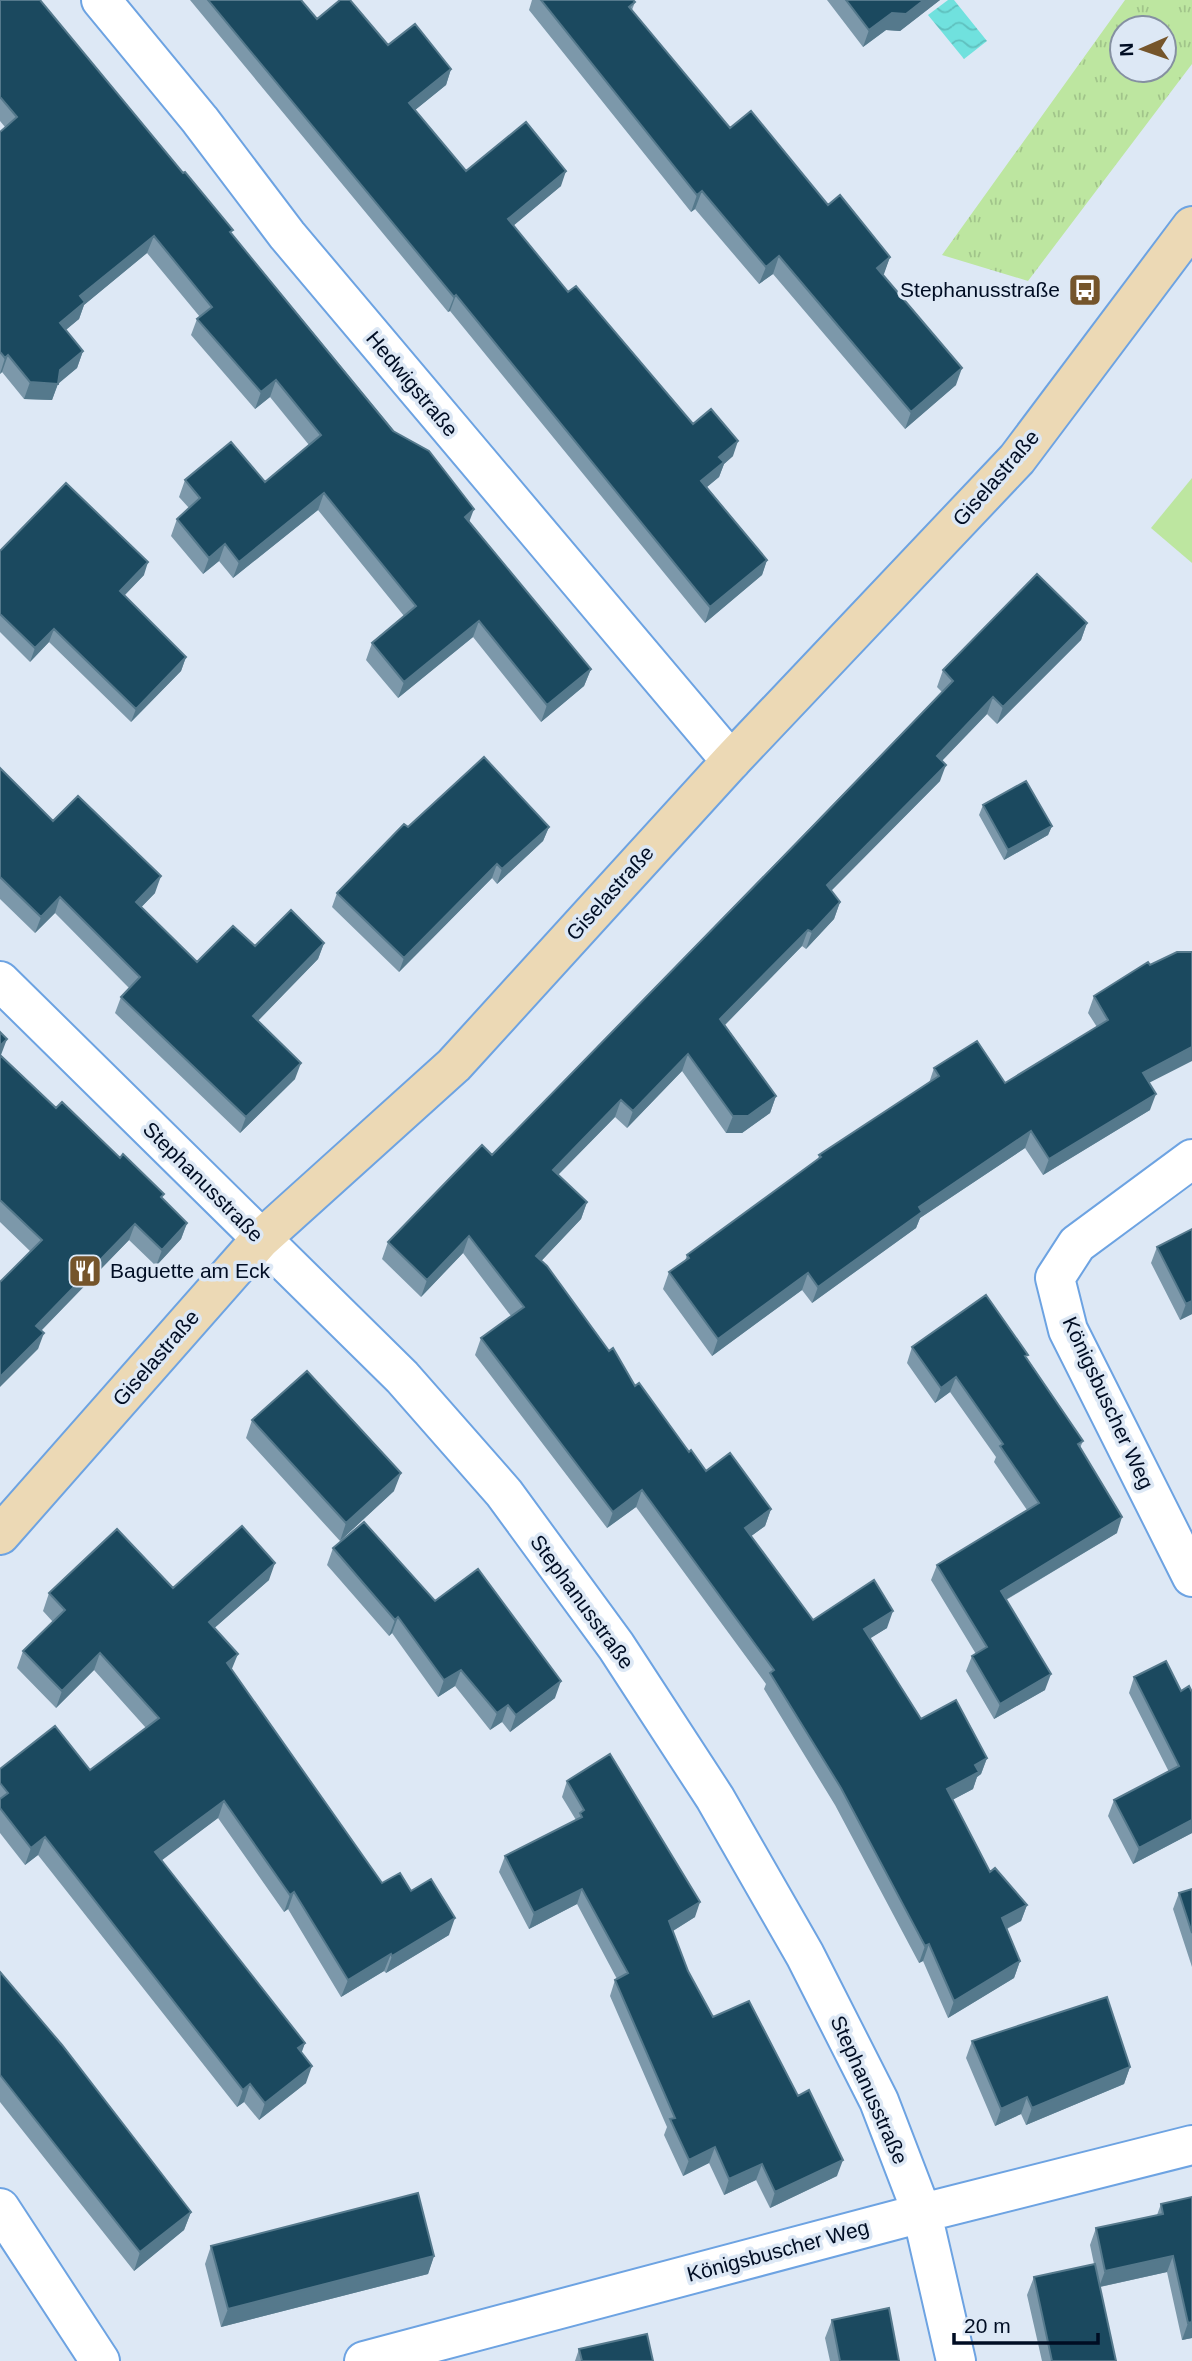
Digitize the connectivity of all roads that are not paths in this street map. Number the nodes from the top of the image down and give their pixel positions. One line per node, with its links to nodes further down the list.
1 (102, 0): 3 (street, Hedwigstraße)
2 (1192, 226): 3 (main road, Giselastraße)
3 (731, 761): 6 (main road, Giselastraße)
4 (0, 981): 6 (street, Stephanusstraße)
5 (1192, 1159): 8 (street, Königsbuscher Weg)
6 (260, 1240): 7 (main road, Giselastraße); 11 (street, Stephanusstraße)
7 (0, 1535)
8 (1192, 1577)
9 (1192, 2146): 11 (street, Königsbuscher Weg)
10 (0, 2208): 12 (street)
11 (922, 2213): 13 (street, Königsbuscher Weg); 14 (street, Stephanusstraße)
12 (100, 2361)
13 (364, 2361)
14 (956, 2361)

